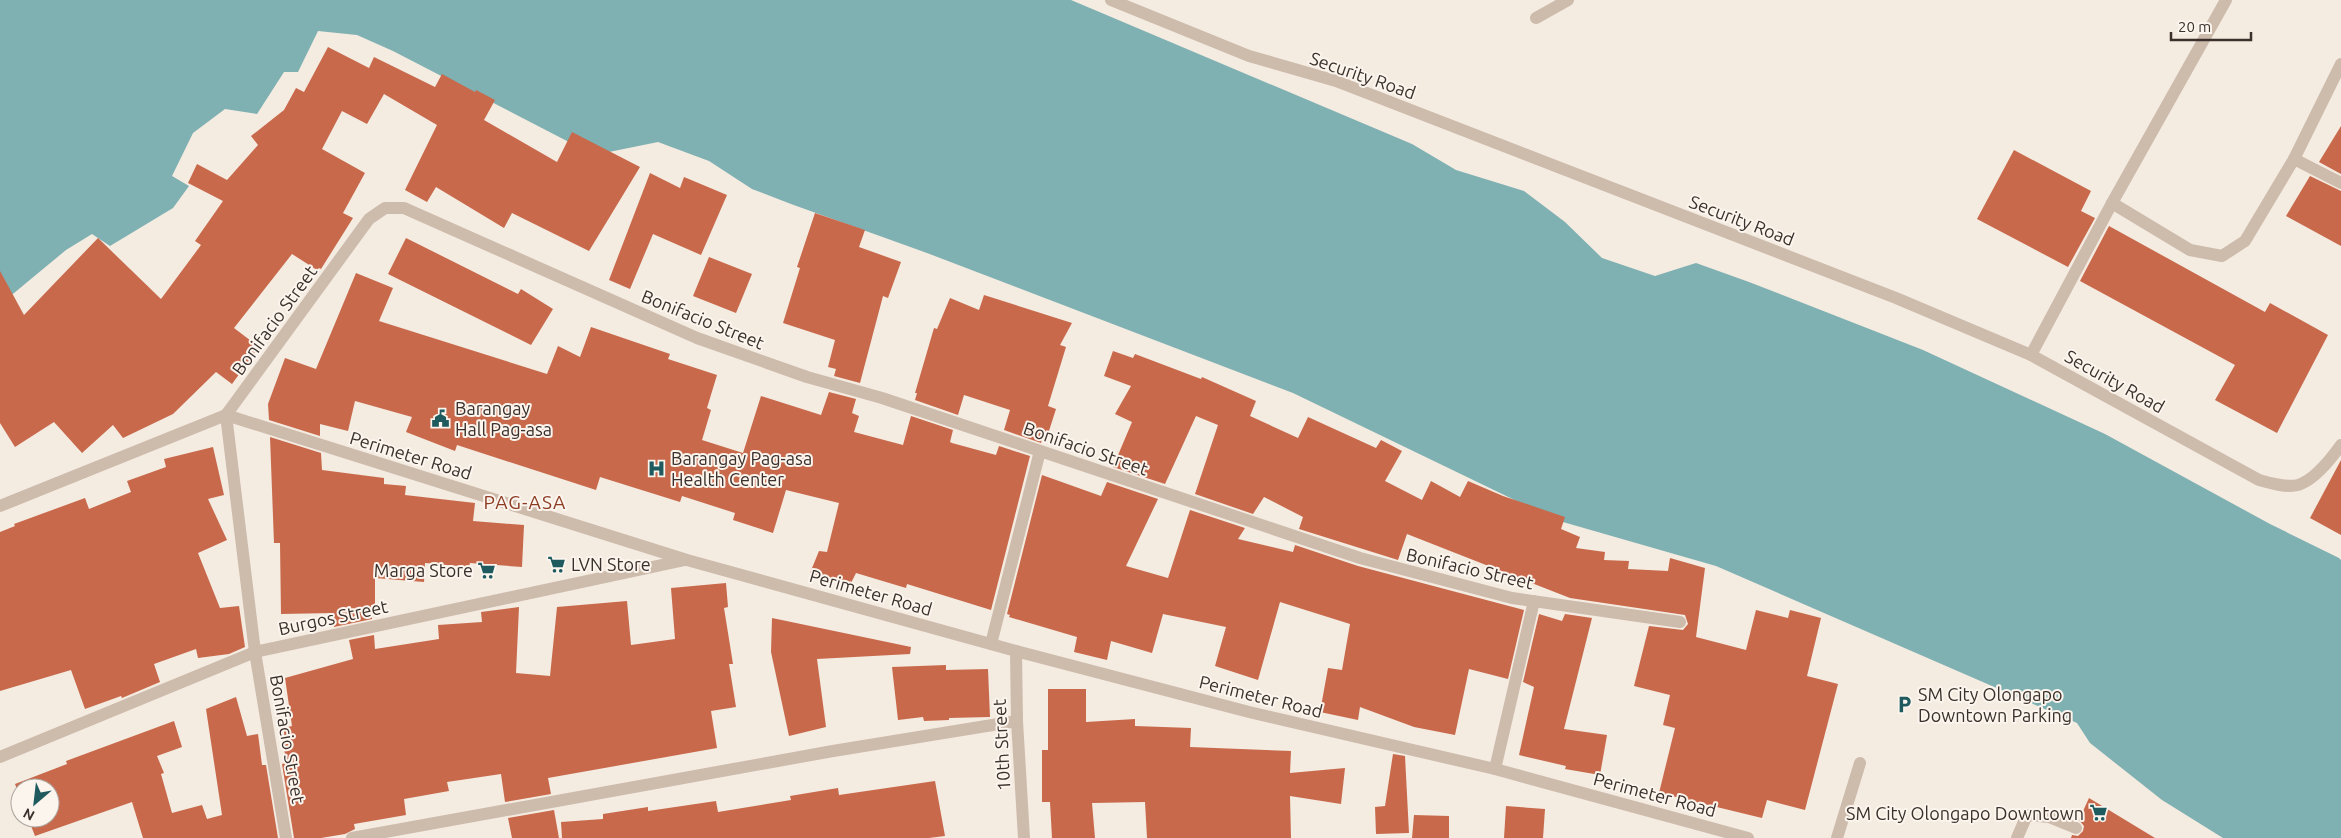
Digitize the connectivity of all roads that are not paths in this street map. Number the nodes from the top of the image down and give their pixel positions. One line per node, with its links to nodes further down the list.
1 (1111, 0): 9 (street, Security Road)
2 (1568, 0): 4 (street)
3 (2226, 0): 8 (street)
4 (1536, 18)
5 (2341, 64): 6 (street)
6 (2294, 159): 7 (street); 8 (street)
7 (2341, 183)
8 (2112, 203): 9 (street)
9 (2031, 355): 12 (street, Security Road)
10 (226, 415): 11 (street, Bonifacio Street); 13 (street); 14 (street, Perimeter Road); 19 (street, Bonifacio Street)
11 (1040, 452): 15 (street, Bonifacio Street); 17 (street)
12 (2339, 452)
13 (0, 506)
14 (687, 560): 17 (street, Perimeter Road); 19 (street, Burgos Street)
15 (1534, 601): 16 (street, Bonifacio Street); 23 (street)
16 (1680, 622)
17 (991, 644): 18 (street, Perimeter Road)
18 (1016, 651): 20 (street, 10th Street); 23 (street, Perimeter Road)
19 (255, 652): 21 (street, Burgos Street); 25 (street, Bonifacio Street)
20 (1017, 721): 26 (street); 27 (street, 10th Street)
21 (0, 757)
22 (1860, 762): 29 (street)
23 (1495, 768): 28 (street, Perimeter Road)
24 (2076, 828): 30 (street)
25 (286, 838)
26 (352, 838)
27 (1024, 838)
28 (1748, 838)
29 (1837, 838)
30 (2017, 838)

